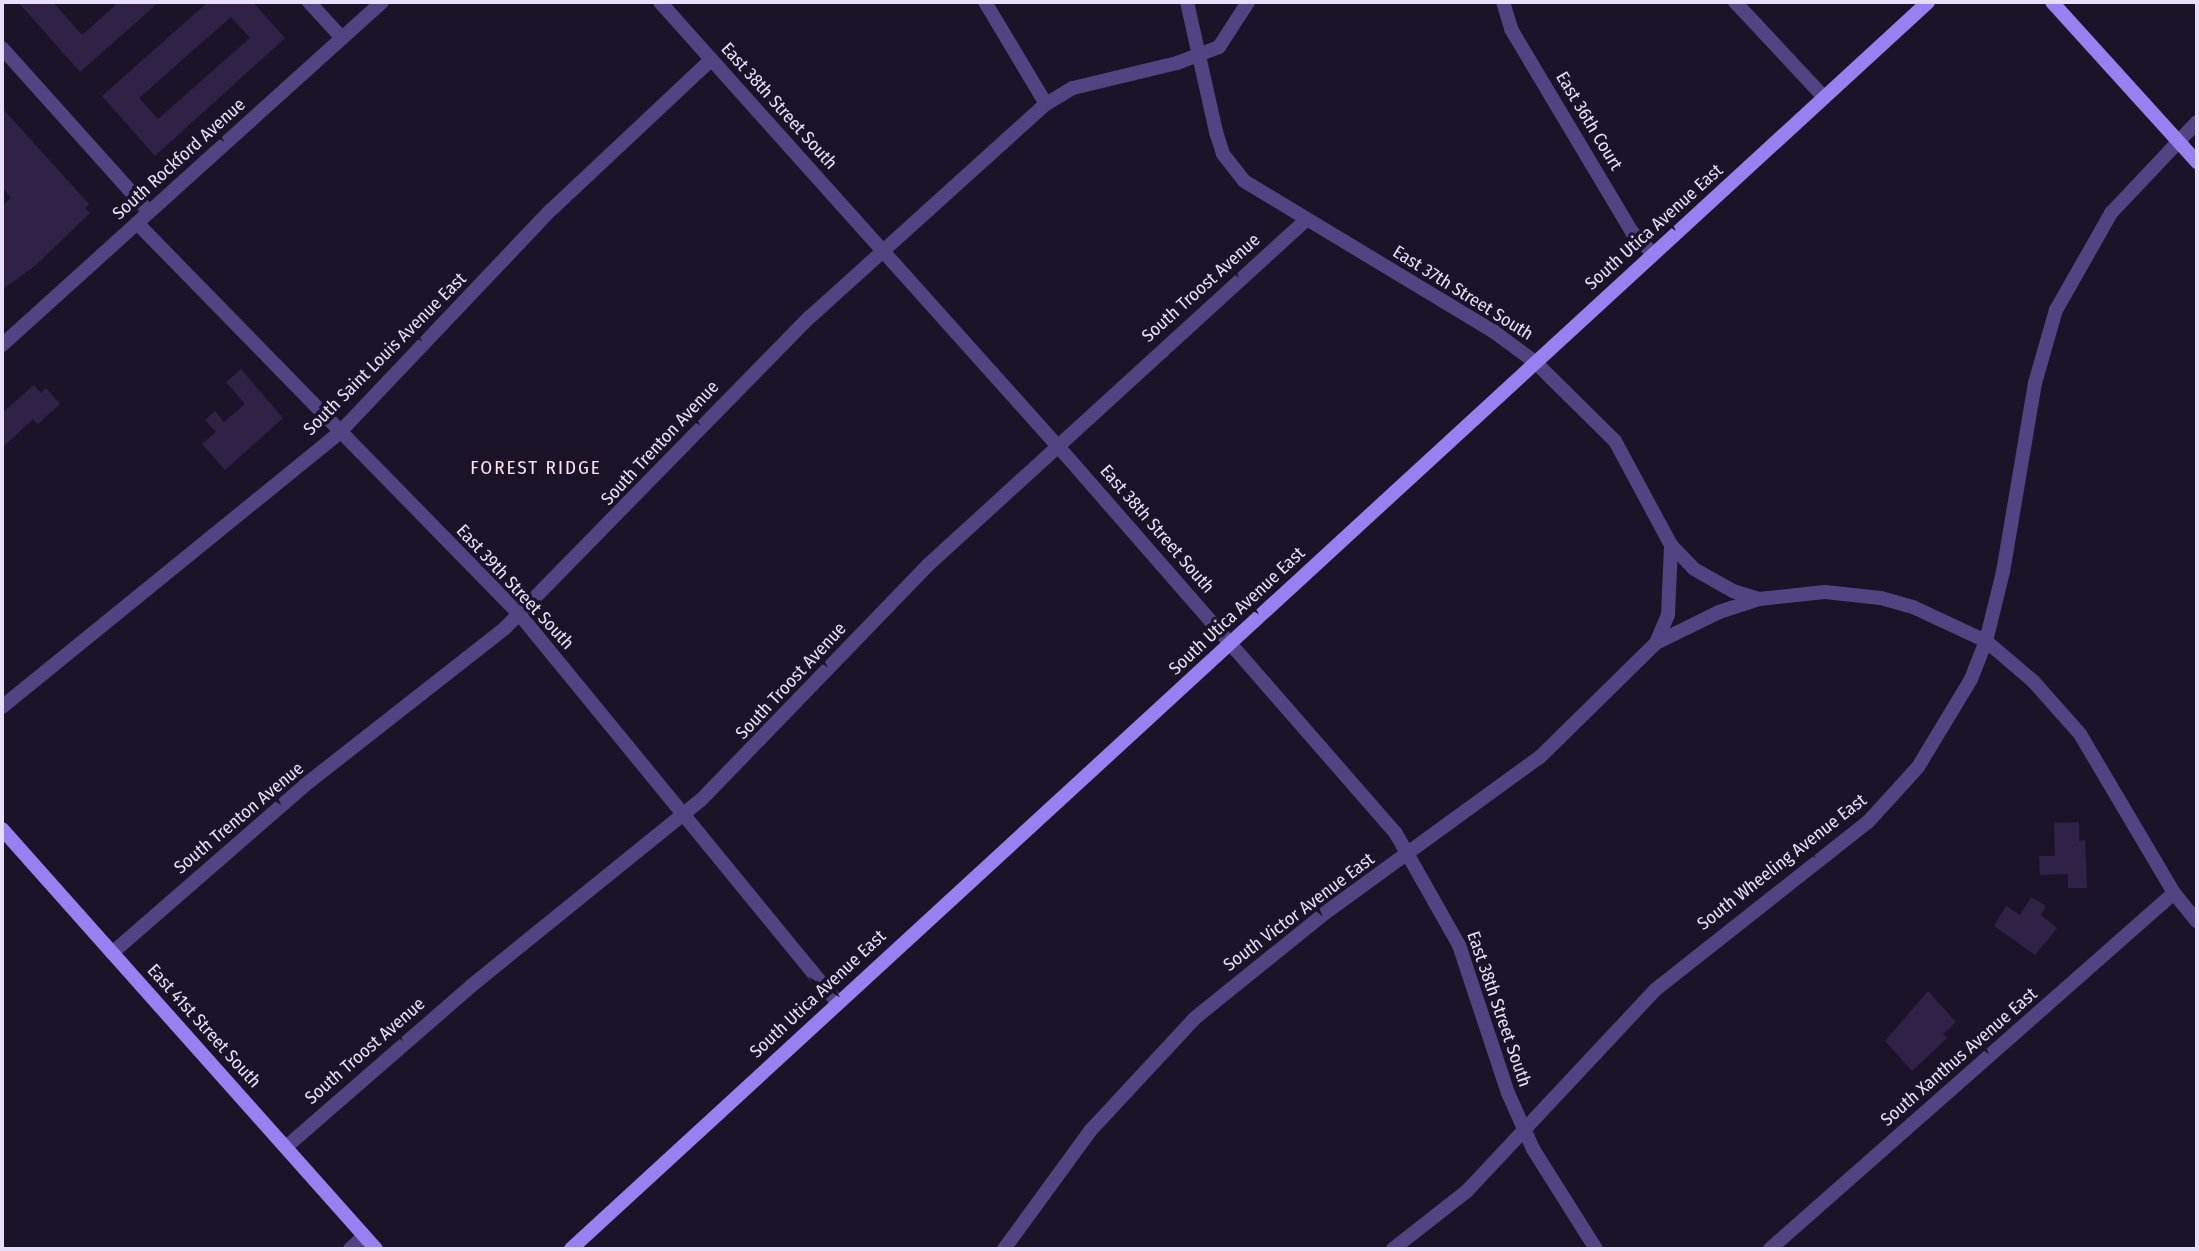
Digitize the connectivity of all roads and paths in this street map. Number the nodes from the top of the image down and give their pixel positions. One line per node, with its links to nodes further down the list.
1 (309, 2): 11 (street)
2 (383, 2): 11 (street, South Rockford Avenue)
3 (660, 2): 14 (street, East 38th Street South)
4 (985, 2): 16 (street)
5 (1187, 2): 13 (street, East 37th Street South)
6 (1248, 2): 13 (street, South Trenton Avenue)
7 (1503, 2): 24 (street, East 36th Court)
8 (1735, 2): 15 (street)
9 (1928, 2): 15 (street, South Utica Avenue East)
10 (2052, 2): 18 (street)
11 (342, 38): 20 (street, South Rockford Avenue)
12 (2, 48): 20 (street)
13 (1197, 57): 16 (street, South Trenton Avenue); 21 (street, East 37th Street South)
14 (711, 60): 23 (street, East 38th Street South); 27 (street, South Saint Louis Avenue East)
15 (1824, 97): 24 (street, South Utica Avenue East)
16 (1046, 104): 23 (street, South Trenton Avenue)
17 (2197, 122): 18 (street, South Wheeling Avenue East)
18 (2178, 141): 19 (street); 32 (street, South Wheeling Avenue East)
19 (2197, 162)
20 (149, 212): 22 (street, South Rockford Avenue)
21 (1306, 220): 26 (street, East 37th Street South); 28 (street, South Troost Avenue)
22 (137, 223): 25 (street, South Rockford Avenue); 27 (street, East 39th Street South)
23 (884, 250): 28 (street, East 38th Street South); 31 (street, South Trenton Avenue)
24 (1653, 254): 26 (street, South Utica Avenue East)
25 (2, 345)
26 (1535, 362): 29 (street, East 37th Street South); 33 (street, South Utica Avenue East)
27 (341, 432): 31 (street, East 39th Street South); 35 (street, South Saint Louis Avenue East)
28 (1056, 445): 33 (street, East 38th Street South); 36 (street, South Troost Avenue)
29 (1671, 545): 30 (street, East 37th Street South); 34 (street, South Victor Avenue East)
30 (1759, 598): 32 (street, East 37th Street South); 34 (street, South Victor Avenue East)
31 (520, 615): 36 (street, East 39th Street South); 41 (street, South Trenton Avenue)
32 (1986, 641): 39 (street, East 37th Street South); 43 (street, South Wheeling Avenue East)
33 (1231, 643): 38 (street, East 38th Street South); 42 (street, South Utica Avenue East)
34 (1656, 643): 38 (street, South Victor Avenue East)
35 (2, 707)
36 (685, 815): 42 (street, East 39th Street South); 44 (street, South Troost Avenue)
37 (2, 830): 41 (street, East 41st Street South)
38 (1409, 854): 43 (street, East 38th Street South); 49 (street, South Victor Avenue East)
39 (2174, 893): 40 (street, East 37th Street South); 52 (street, South Xanthus Avenue East)
40 (2197, 921)
41 (112, 953): 44 (street, East 41st Street South)
42 (836, 1002): 48 (street, South Utica Avenue East)
43 (1525, 1130): 50 (street, South Wheeling Avenue East); 51 (street, East 38th Street South)
44 (286, 1147): 45 (street, East 41st Street South)
45 (364, 1236): 46 (street); 47 (street, East 41st Street South)
46 (350, 1249)
47 (376, 1249)
48 (571, 1249)
49 (1004, 1249)
50 (1392, 1249)
51 (1596, 1249)
52 (1770, 1249)

